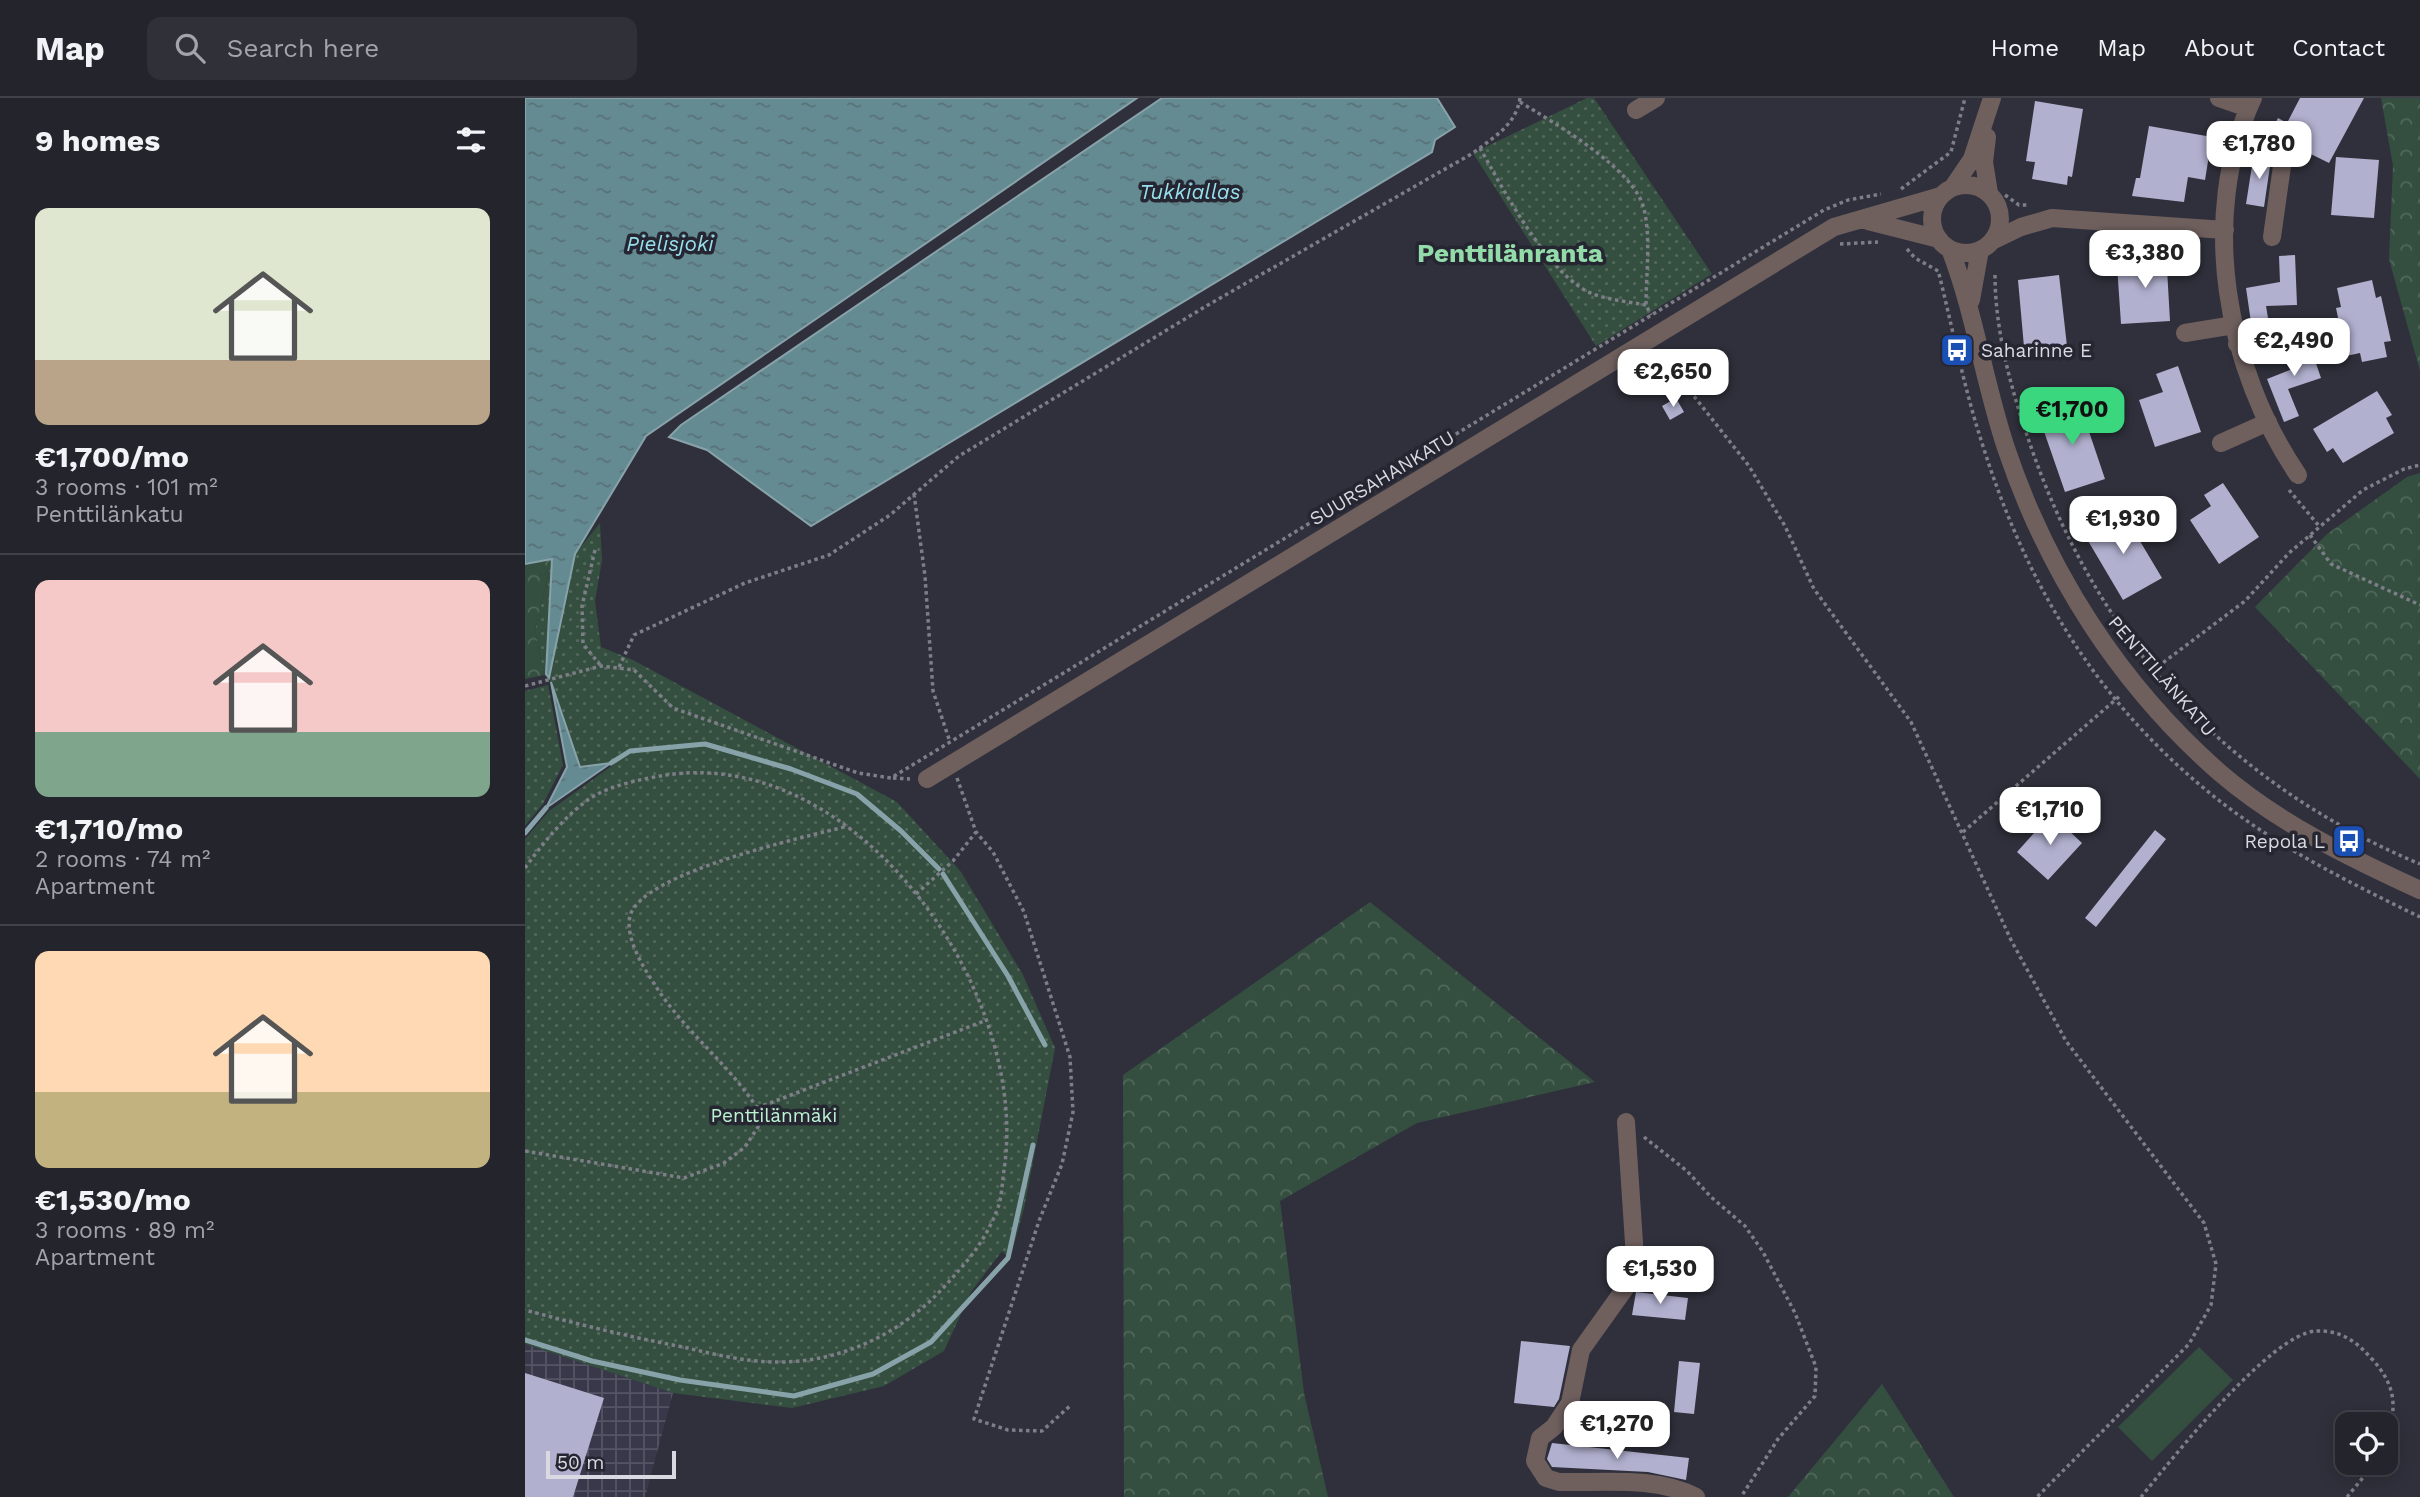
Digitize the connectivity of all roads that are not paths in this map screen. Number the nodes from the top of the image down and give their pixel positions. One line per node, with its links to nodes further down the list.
1 (1655, 98): 5 (street)
2 (2219, 98): 4 (street)
3 (1991, 102): 7 (street); 8 (street)
4 (2251, 103): 6 (street)
5 (1636, 110)
6 (2238, 136): 11 (street); 12 (street)
7 (1947, 192): 8 (street); 10 (street, SUURSAHANKATU); 13 (street)
8 (1997, 197): 9 (street); 14 (street)
9 (2052, 218): 11 (street); 14 (street)
10 (1861, 219): 13 (street); 23 (street, SUURSAHANKATU)
11 (2225, 230): 16 (street)
12 (2272, 237)
13 (1944, 244): 14 (street); 15 (street, PENTTILÄNKATU)
14 (1986, 246): 15 (street)
15 (1970, 307): 24 (street, PENTTILÄNKATU)
16 (2234, 325): 17 (street); 19 (street)
17 (2185, 333)
18 (2278, 334): 19 (street)
19 (2238, 344): 20 (street)
20 (2268, 422): 21 (street); 22 (street)
21 (2221, 443)
22 (2291, 479)
23 (927, 779)
24 (2420, 890)
25 (1626, 1122): 26 (street)
26 (1696, 1497)

